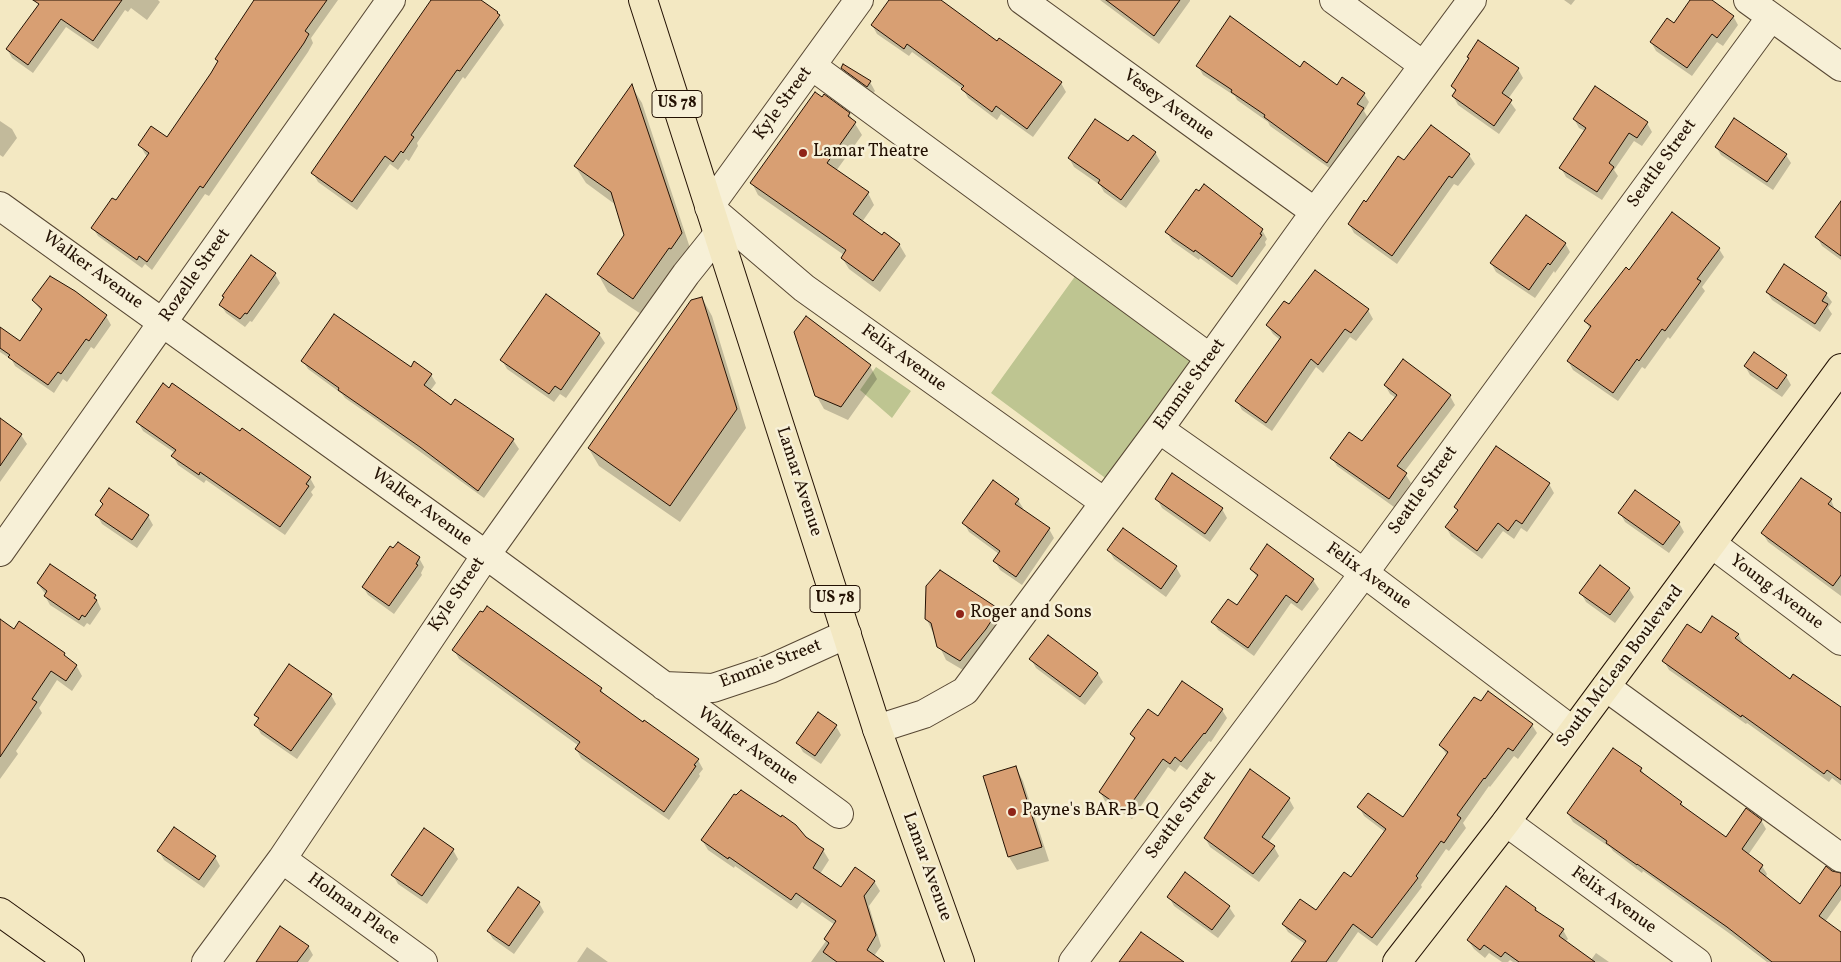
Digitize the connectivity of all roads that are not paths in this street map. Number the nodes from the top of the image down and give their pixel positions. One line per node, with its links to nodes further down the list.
1 (391, 0): 16 (street, Rozelle Street)
2 (644, 0): 13 (main road, Lamar Avenue / US 78)
3 (859, 0): 9 (street, Kyle Street)
4 (1022, 0): 14 (street, Vesey Avenue)
5 (1334, 0): 10 (street)
6 (1472, 0): 10 (street, Emmie Street)
7 (1748, 0): 8 (street)
8 (1771, 18): 11 (street); 24 (street, Seattle Street)
9 (812, 66): 13 (street, Kyle Street); 17 (street)
10 (1423, 66): 14 (street, Emmie Street)
11 (1841, 67)
12 (0, 206): 16 (street, Walker Avenue)
13 (709, 207): 15 (main road, Lamar Avenue / US 78); 20 (street, Felix Avenue)
14 (1315, 212): 17 (street, Emmie Street)
15 (718, 234): 23 (street, Kyle Street); 25 (main road, Lamar Avenue / US 78)
16 (163, 322): 22 (street, Rozelle Street); 23 (street, Walker Avenue)
17 (1210, 358): 19 (street, Emmie Street)
18 (1838, 379): 21 (main road, South McLean Boulevard)
19 (1159, 429): 20 (street, Emmie Street); 24 (street, Felix Avenue)
20 (1104, 502): 29 (street, Emmie Street)
21 (1712, 544): 26 (street, Young Avenue); 28 (main road, South McLean Boulevard)
22 (0, 552)
23 (486, 555): 27 (street, Walker Avenue); 34 (street, Kyle Street)
24 (1364, 573): 30 (street, Felix Avenue); 40 (street, Seattle Street)
25 (847, 634): 27 (street, Emmie Street); 29 (main road, Lamar Avenue / US 78)
26 (1841, 641)
27 (664, 686): 31 (street, Walker Avenue)
28 (1606, 687): 30 (main road, South McLean Boulevard); 33 (street)
29 (876, 729): 39 (main road, Lamar Avenue / US 78)
30 (1573, 732): 32 (main road, South McLean Boulevard)
31 (838, 814)
32 (1506, 822): 41 (main road, South McLean Boulevard); 42 (street, Felix Avenue)
33 (1841, 858)
34 (282, 859): 37 (street, Kyle Street); 38 (street, Holman Place)
35 (0, 912): 36 (main road)
36 (70, 962)
37 (206, 962)
38 (424, 962)
39 (960, 962)
40 (1073, 962)
41 (1397, 962)
42 (1697, 962)

